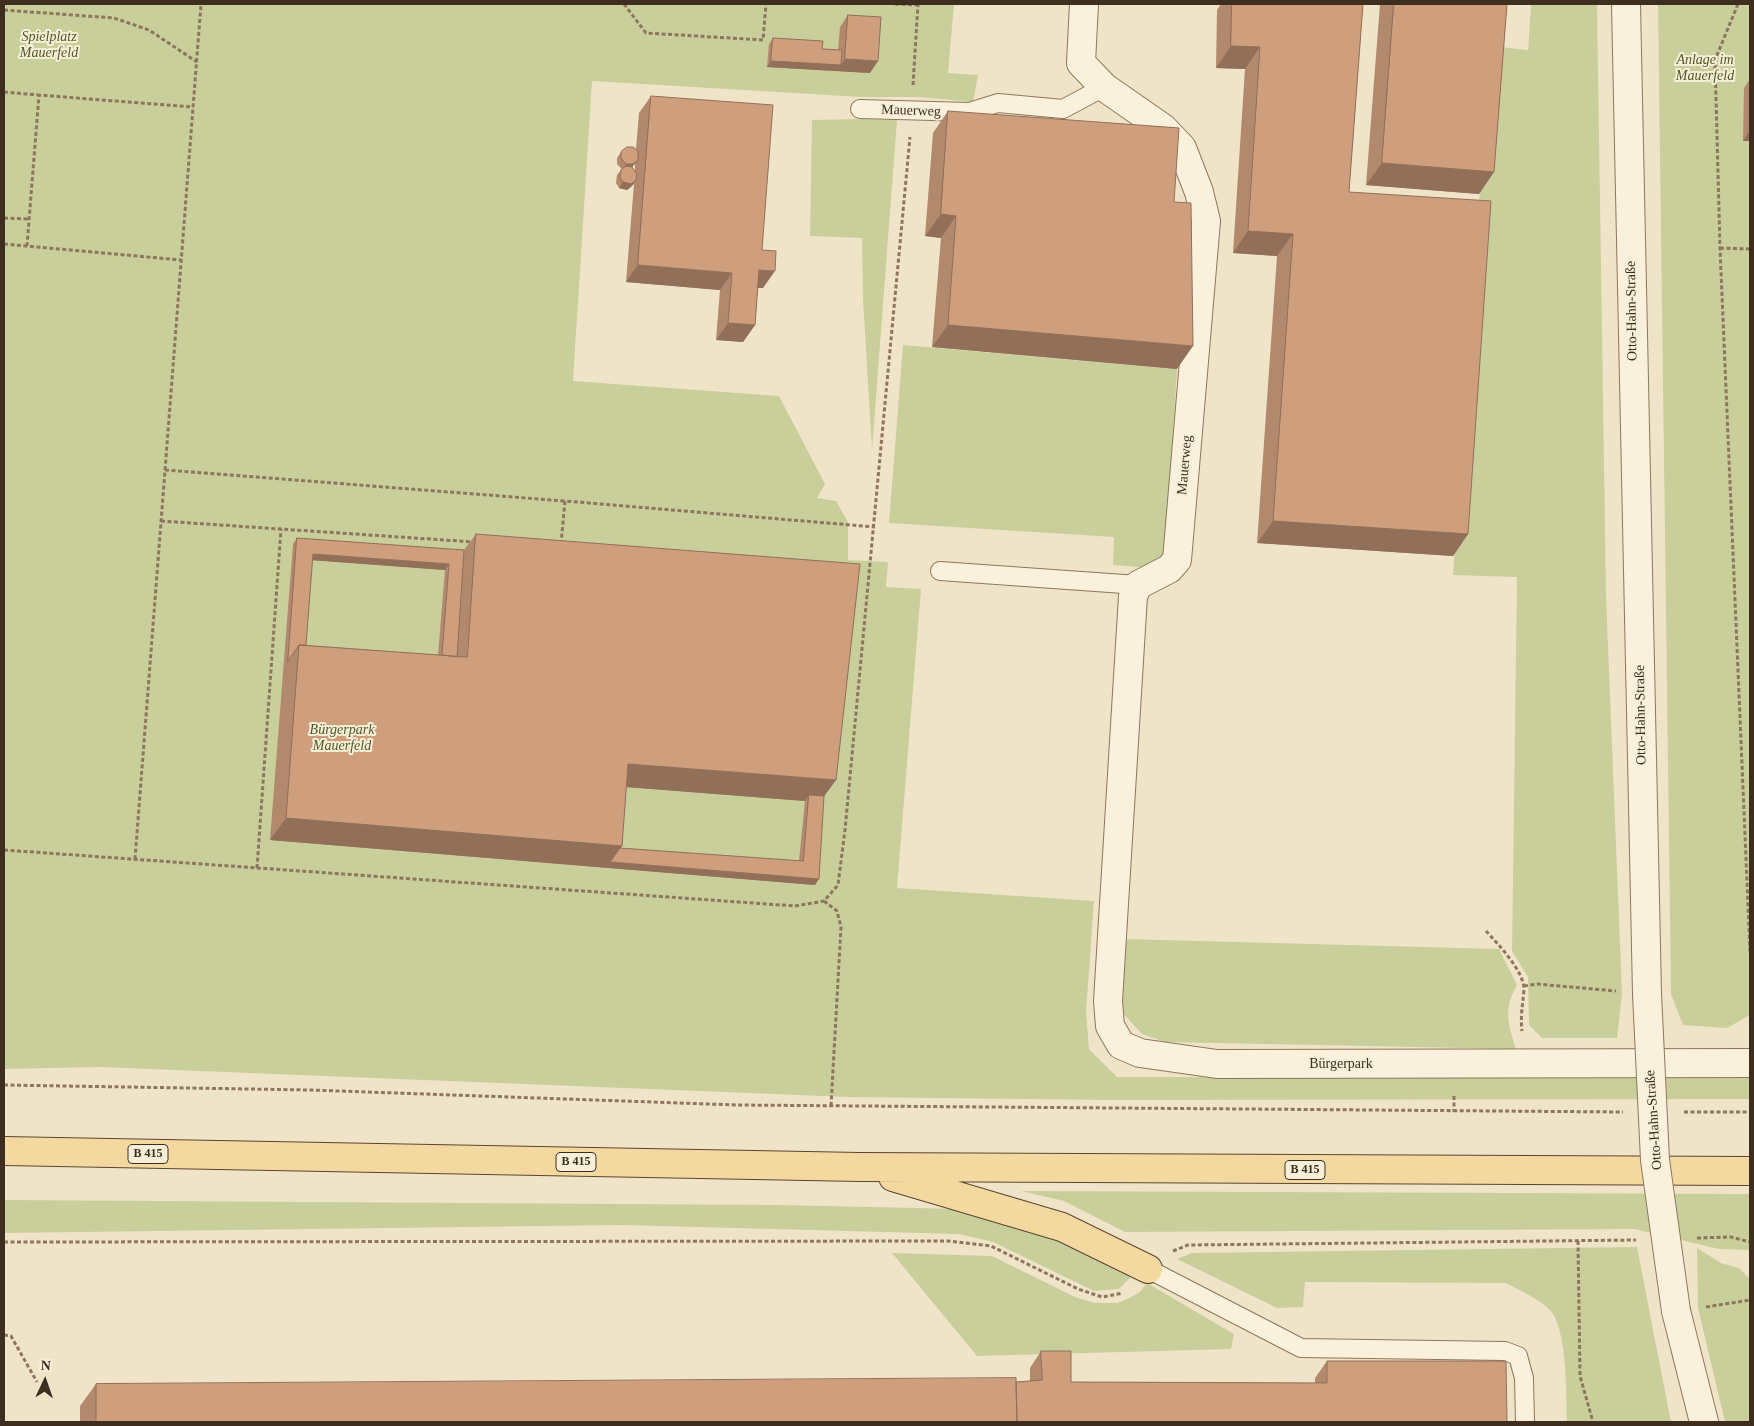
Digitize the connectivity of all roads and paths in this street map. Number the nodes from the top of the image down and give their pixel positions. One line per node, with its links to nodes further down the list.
1 (201, 4): 10 (path)
2 (624, 4): 3 (path)
3 (766, 4)
4 (895, 4): 5 (path)
5 (918, 4): 16 (path)
6 (1084, 4): 11 (street, Mauerweg)
7 (1626, 4): 40 (street, Otto-Hahn-Straße)
8 (1738, 4): 21 (path)
9 (4, 10): 10 (path)
10 (197, 62): 14 (path)
11 (1104, 87): 16 (lane, Mauerweg); 32 (street, Mauerweg)
12 (4, 92): 13 (path)
13 (39, 95): 14 (path); 18 (path)
14 (193, 107): 23 (path)
15 (860, 109): 16 (lane, Mauerweg)
16 (912, 111): 27 (path)
17 (4, 218): 18 (path)
18 (29, 219): 20 (path)
19 (4, 244): 20 (path)
20 (27, 246): 23 (path)
21 (1720, 248): 22 (path); 38 (path)
22 (1750, 249)
23 (181, 260): 24 (path)
24 (165, 470): 25 (path); 26 (path)
25 (564, 501): 27 (path); 30 (path)
26 (161, 521): 28 (path); 34 (path)
27 (875, 527): 36 (path)
28 (281, 529): 29 (path); 35 (path)
29 (484, 542)
30 (561, 548)
31 (940, 571): 32 (lane)
32 (1138, 584): 42 (street, Bürgerpark)
33 (4, 850): 34 (path)
34 (135, 859): 35 (path)
35 (257, 868): 36 (path)
36 (824, 901): 44 (path)
37 (1486, 931): 39 (path)
38 (1750, 952)
39 (1524, 986): 40 (path); 42 (path)
40 (1646, 994): 58 (street, Otto-Hahn-Straße, bridge)
41 (1750, 1063): 42 (street, Bürgerpark)
42 (1527, 1064)
43 (4, 1085): 44 (path)
44 (831, 1106): 45 (path)
45 (1632, 1112)
46 (1681, 1112): 47 (path)
47 (1750, 1112)
48 (4, 1151): 49 (main road, B 415)
49 (860, 1168): 50 (main road, B 415); 56 (main road)
50 (1750, 1171)
51 (1693, 1238): 55 (path)
52 (1645, 1239): 53 (path)
53 (1578, 1241): 56 (path); 62 (path)
54 (4, 1242): 56 (path)
55 (1750, 1242)
56 (1148, 1269): 61 (lane)
57 (1750, 1300): 58 (path)
58 (1676, 1311): 63 (street, Otto-Hahn-Straße)
59 (4, 1335): 60 (path)
60 (36, 1382)
61 (1525, 1422)
62 (1593, 1422)
63 (1704, 1422)

